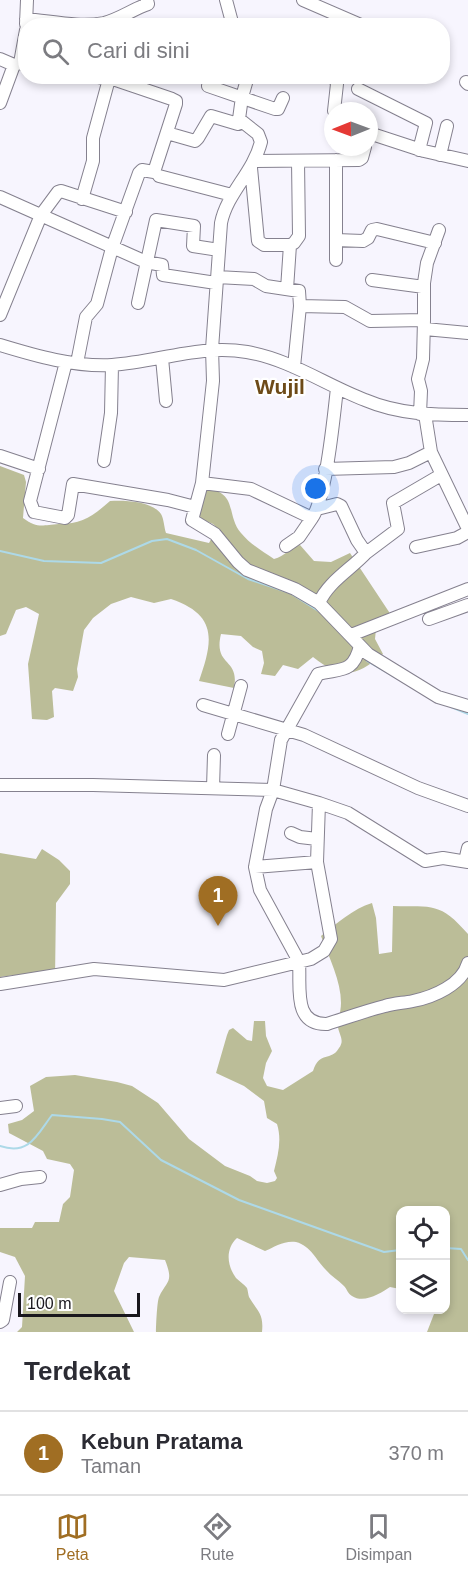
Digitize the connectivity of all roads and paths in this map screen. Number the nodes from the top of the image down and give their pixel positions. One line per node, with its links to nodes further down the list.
1 (27, 0): 5 (street)
2 (147, 0): 6 (street)
3 (226, 0): 7 (street)
4 (303, 0): 8 (street)
5 (26, 18)
6 (117, 18)
7 (231, 18)
8 (345, 18)
9 (0, 59): 10 (street)
10 (18, 64)
11 (18, 68): 21 (street)
12 (114, 84): 36 (street)
13 (130, 84): 24 (street)
14 (246, 84): 18 (street)
15 (338, 84): 20 (street)
16 (208, 86): 18 (street)
17 (358, 89): 26 (street)
18 (242, 97): 19 (street); 22 (street)
19 (283, 98)
20 (335, 102)
21 (0, 103)
22 (240, 122): 24 (street); 32 (street)
23 (447, 126): 27 (street)
24 (167, 133): 37 (street)
25 (378, 136): 26 (street)
26 (419, 150): 27 (street)
27 (440, 155): 31 (street)
28 (362, 156): 29 (street)
29 (336, 160): 30 (street); 40 (street)
30 (298, 161): 32 (street); 42 (street)
31 (468, 161)
32 (253, 165): 34 (street); 42 (street)
33 (159, 176): 34 (street)
34 (232, 195): 44 (street)
35 (0, 197): 38 (street)
36 (82, 199): 37 (street); 38 (street)
37 (126, 212): 43 (street)
38 (41, 215): 43 (street); 53 (street)
39 (439, 230): 41 (street)
40 (336, 240): 41 (street); 45 (street)
41 (435, 243): 49 (street)
42 (290, 245): 50 (street)
43 (112, 248): 46 (street); 59 (street)
44 (219, 250): 46 (street); 47 (street)
45 (336, 260)
46 (146, 262): 47 (street); 51 (street)
47 (217, 280): 50 (street); 57 (street)
48 (372, 280): 49 (street)
49 (424, 286): 54 (street)
50 (287, 289): 52 (street)
51 (138, 303)
52 (300, 306): 54 (street); 61 (street)
53 (0, 315)
54 (424, 325): 55 (street); 64 (street)
55 (468, 333)
56 (0, 345): 59 (street)
57 (212, 349): 58 (street); 61 (street); 72 (street)
58 (162, 358): 60 (street); 63 (street)
59 (71, 362): 60 (street); 69 (street)
60 (112, 365): 68 (street)
61 (294, 367): 62 (street)
62 (337, 388): 64 (street); 70 (street)
63 (166, 401)
64 (423, 414): 65 (street); 66 (street)
65 (468, 415)
66 (431, 452): 70 (street); 71 (street)
67 (0, 456): 69 (street)
68 (105, 461)
69 (39, 469): 73 (street)
70 (325, 469): 74 (street)
71 (441, 475): 75 (street); 79 (street)
72 (202, 483): 73 (street); 74 (street)
73 (195, 507): 81 (street)
74 (314, 513): 77 (street); 79 (street)
75 (464, 514): 76 (street)
76 (468, 530): 78 (street)
77 (286, 546)
78 (416, 547)
79 (366, 553): 81 (street)
80 (468, 589): 84 (street)
81 (319, 603): 84 (street)
82 (468, 605): 83 (street)
83 (429, 620)
84 (351, 635): 85 (street)
85 (360, 646): 88 (street); 90 (street)
86 (241, 686): 89 (street)
87 (203, 705): 89 (street)
88 (468, 706)
89 (235, 714): 90 (street); 91 (street)
90 (286, 729): 95 (street); 97 (street)
91 (228, 734)
92 (214, 755): 94 (street)
93 (0, 785): 94 (street)
94 (213, 788): 95 (street)
95 (273, 790): 96 (street); 103 (street)
96 (319, 803): 99 (street); 101 (street)
97 (468, 806)
98 (291, 833): 99 (street)
99 (317, 839): 102 (street)
100 (468, 848): 101 (street)
101 (466, 861)
102 (317, 862): 103 (street); 104 (street)
103 (255, 867): 104 (street)
104 (299, 963): 105 (street); 106 (street)
105 (468, 963)
106 (0, 984)
107 (0, 1107): 108 (street)
108 (16, 1107)
109 (40, 1177): 110 (street)
110 (0, 1185)
111 (9, 1282): 112 (street)
112 (0, 1322)

